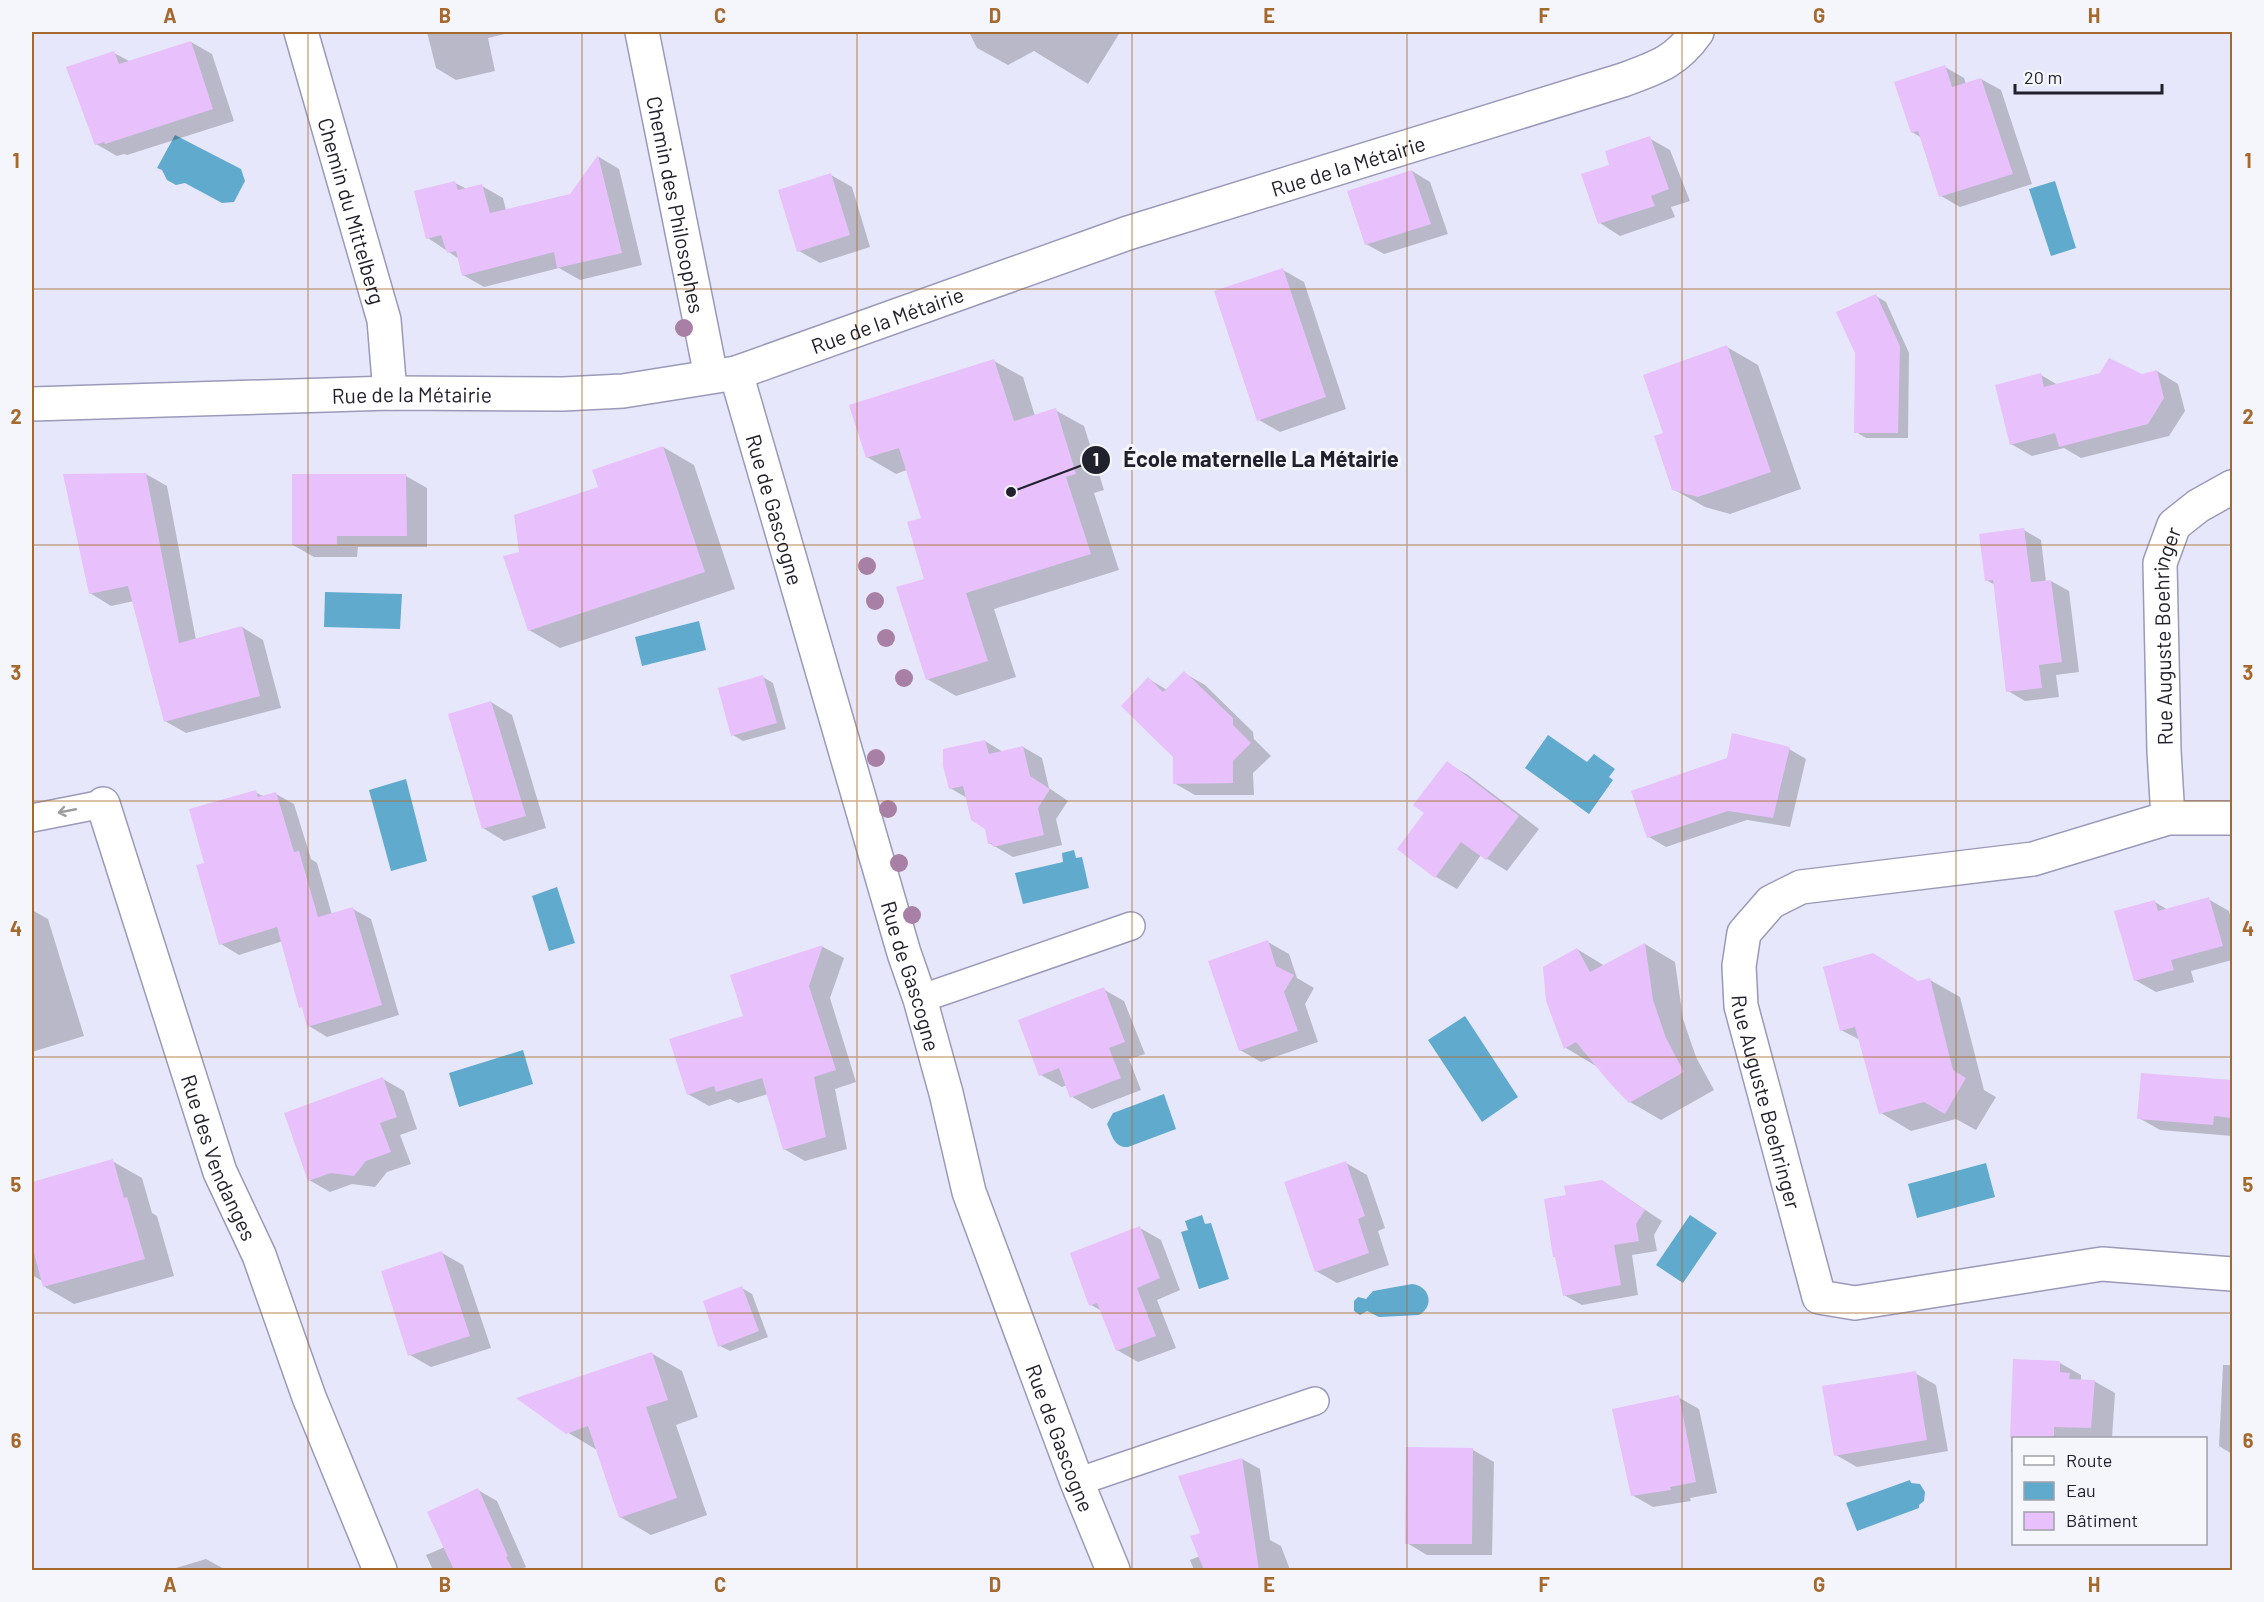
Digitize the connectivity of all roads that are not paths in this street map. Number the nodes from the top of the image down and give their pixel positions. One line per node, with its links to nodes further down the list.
1 (301, 32): 5 (street, Chemin du Mittelberg)
2 (642, 32): 4 (street, Chemin des Philosophes)
3 (1697, 32): 4 (street, Rue de la Métairie)
4 (724, 374): 5 (street, Rue de la Métairie); 13 (street, Rue de Gascogne)
5 (390, 393): 6 (street, Rue de la Métairie)
6 (32, 404)
7 (2232, 487): 10 (street, Rue Auguste Boehringer)
8 (103, 804): 9 (lane, Rue des Vendanges, one-way to 9); 17 (street, Rue des Vendanges)
9 (32, 818)
10 (2168, 818): 11 (street, Rue Auguste Boehringer); 14 (street, Rue Auguste Boehringer)
11 (2232, 818)
12 (1131, 926): 13 (lane)
13 (920, 999): 16 (street, Rue de Gascogne)
14 (2232, 1274)
15 (1316, 1401): 16 (lane)
16 (1077, 1482): 18 (street, Rue de Gascogne)
17 (380, 1570)
18 (1113, 1570)

